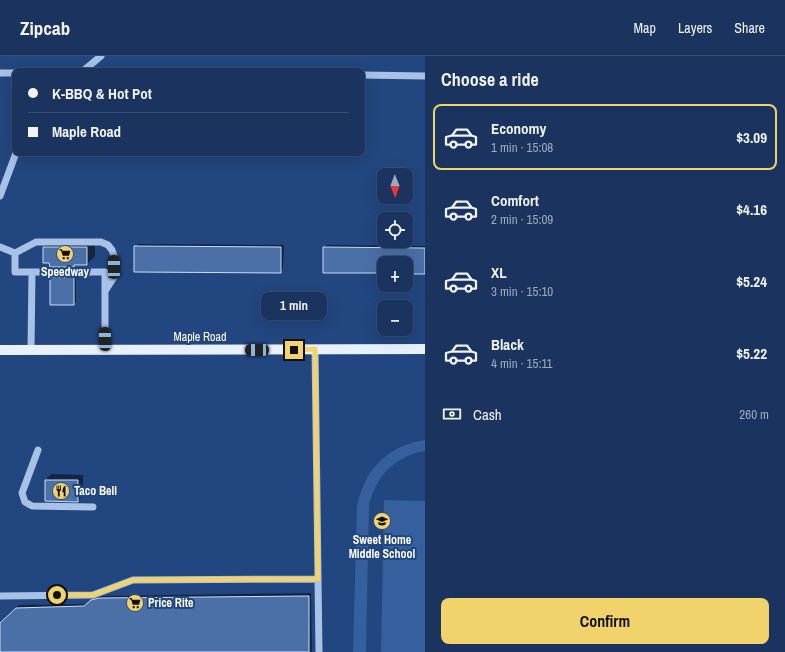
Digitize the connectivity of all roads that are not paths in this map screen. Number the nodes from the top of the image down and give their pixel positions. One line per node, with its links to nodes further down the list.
1 (101, 56): 2 (street)
2 (87, 68)
3 (0, 73): 4 (street)
4 (12, 73)
5 (365, 75): 6 (street)
6 (425, 76)
7 (15, 156): 8 (street)
8 (0, 196)
9 (0, 246): 10 (street)
10 (15, 253): 11 (street); 12 (street)
11 (32, 272): 12 (street); 16 (street)
12 (105, 292): 17 (street)
13 (315, 349): 14 (main road, Maple Road); 17 (main road, Maple Road); 20 (street)
14 (425, 349)
15 (0, 350): 16 (main road, Maple Road)
16 (31, 350): 17 (main road, Maple Road)
17 (105, 350)
18 (38, 450): 19 (street)
19 (93, 507)
20 (318, 579): 21 (street); 22 (street)
21 (0, 596)
22 (319, 652)

